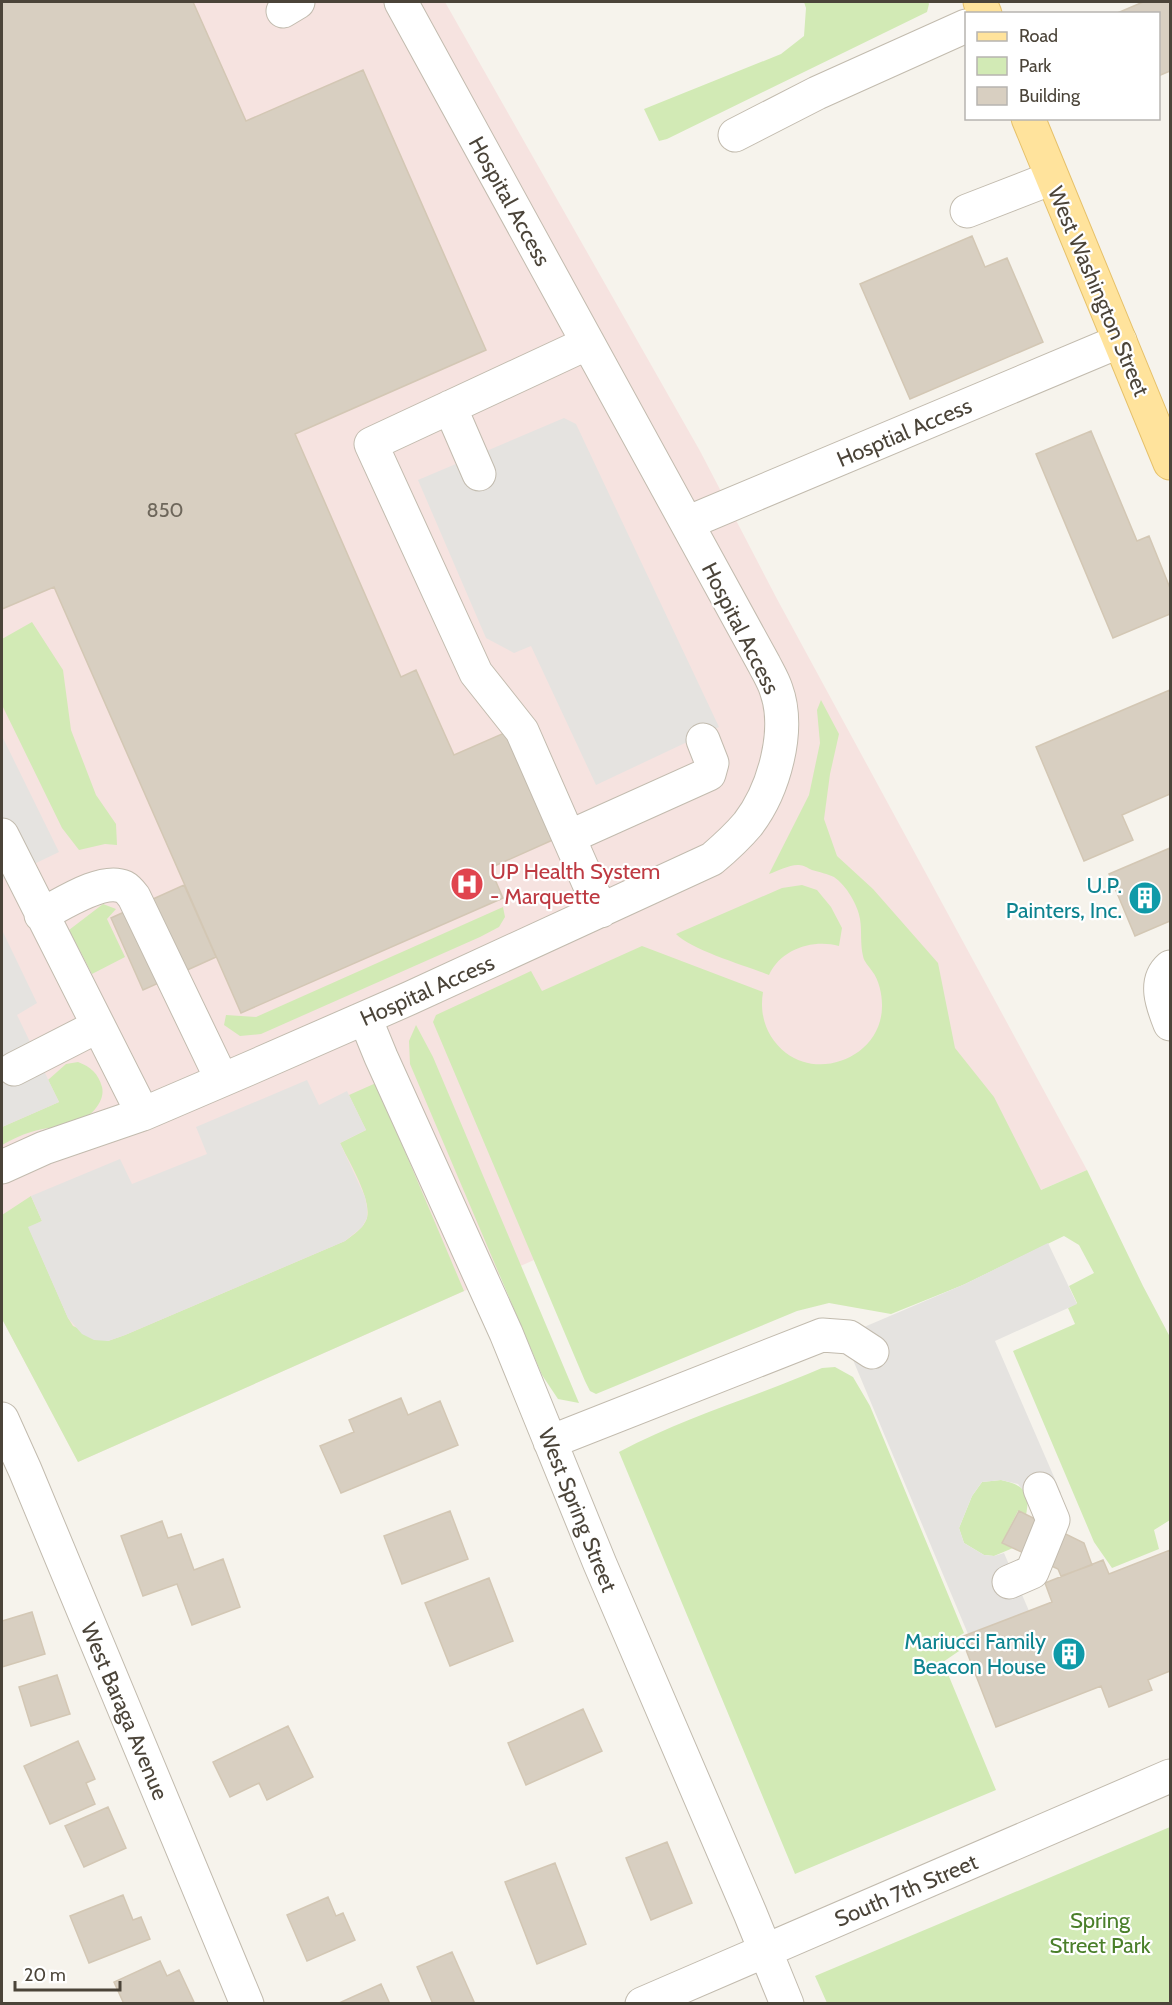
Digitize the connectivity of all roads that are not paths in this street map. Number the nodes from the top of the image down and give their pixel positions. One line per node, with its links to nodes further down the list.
1 (401, 2): 8 (street, Hospital Access)
2 (965, 26): 4 (street)
3 (1029, 120): 5 (main road, West Washington Street)
4 (735, 135)
5 (1052, 178): 6 (street); 7 (main road, West Washington Street)
6 (967, 211)
7 (1120, 341): 10 (main road, West Washington Street); 12 (street, Hosptial Access)
8 (588, 343): 9 (street); 12 (street, Hospital Access)
9 (450, 408): 11 (street); 15 (street)
10 (1170, 463)
11 (479, 474)
12 (687, 523): 16 (street, Hospital Access)
13 (703, 740): 15 (street)
14 (2, 835): 17 (street)
15 (569, 837): 16 (street)
16 (601, 911): 19 (street, Hospital Access)
17 (41, 915): 21 (street); 23 (street)
18 (1170, 967): 20 (street)
19 (365, 1018): 23 (street, Hospital Access); 28 (street, West Spring Street)
20 (1170, 1024)
21 (98, 1026): 22 (street); 24 (street)
22 (15, 1069)
23 (222, 1080): 24 (street, Hospital Access)
24 (143, 1114): 25 (street, Hospital Access)
25 (2, 1167)
26 (872, 1352): 28 (street)
27 (2, 1419): 33 (street, West Baraga Avenue)
28 (550, 1442): 32 (street, West Spring Street)
29 (1040, 1489): 30 (street)
30 (1009, 1582)
31 (1170, 1776): 32 (street, South 7th Street)
32 (766, 1950): 34 (street, South 7th Street); 35 (street, West Spring Street)
33 (247, 2004)
34 (642, 2004)
35 (787, 2004)

